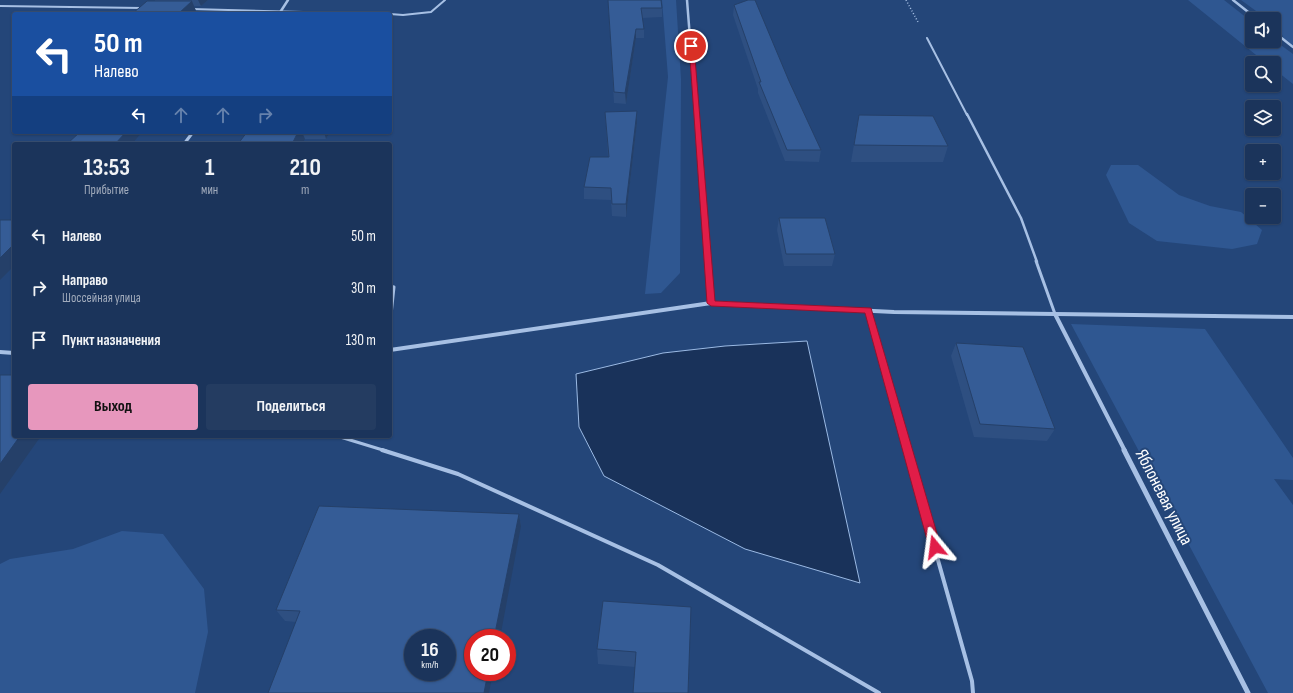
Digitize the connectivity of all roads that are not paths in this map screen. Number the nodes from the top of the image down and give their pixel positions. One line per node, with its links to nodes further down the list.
1 (288, 0): 8 (street)
2 (445, 0): 11 (lane)
3 (687, 0): 16 (street)
4 (1233, 0): 10 (street)
5 (0, 6): 6 (lane)
6 (148, 8)
7 (188, 9): 8 (lane)
8 (281, 10): 9 (lane)
9 (332, 12)
10 (1248, 12)
11 (392, 14)
12 (927, 38): 19 (lane)
13 (1281, 38): 14 (street)
14 (1293, 47)
15 (392, 286): 17 (lane)
16 (711, 303): 18 (street); 21 (street)
17 (392, 306)
18 (868, 310): 19 (street); 26 (lane)
19 (1055, 314): 20 (street); 27 (street, Яблоневая улица)
20 (1293, 317)
21 (392, 350)
22 (0, 352): 23 (street)
23 (12, 353)
24 (343, 438): 25 (lane)
25 (879, 693)
26 (973, 693)
27 (1248, 693)

